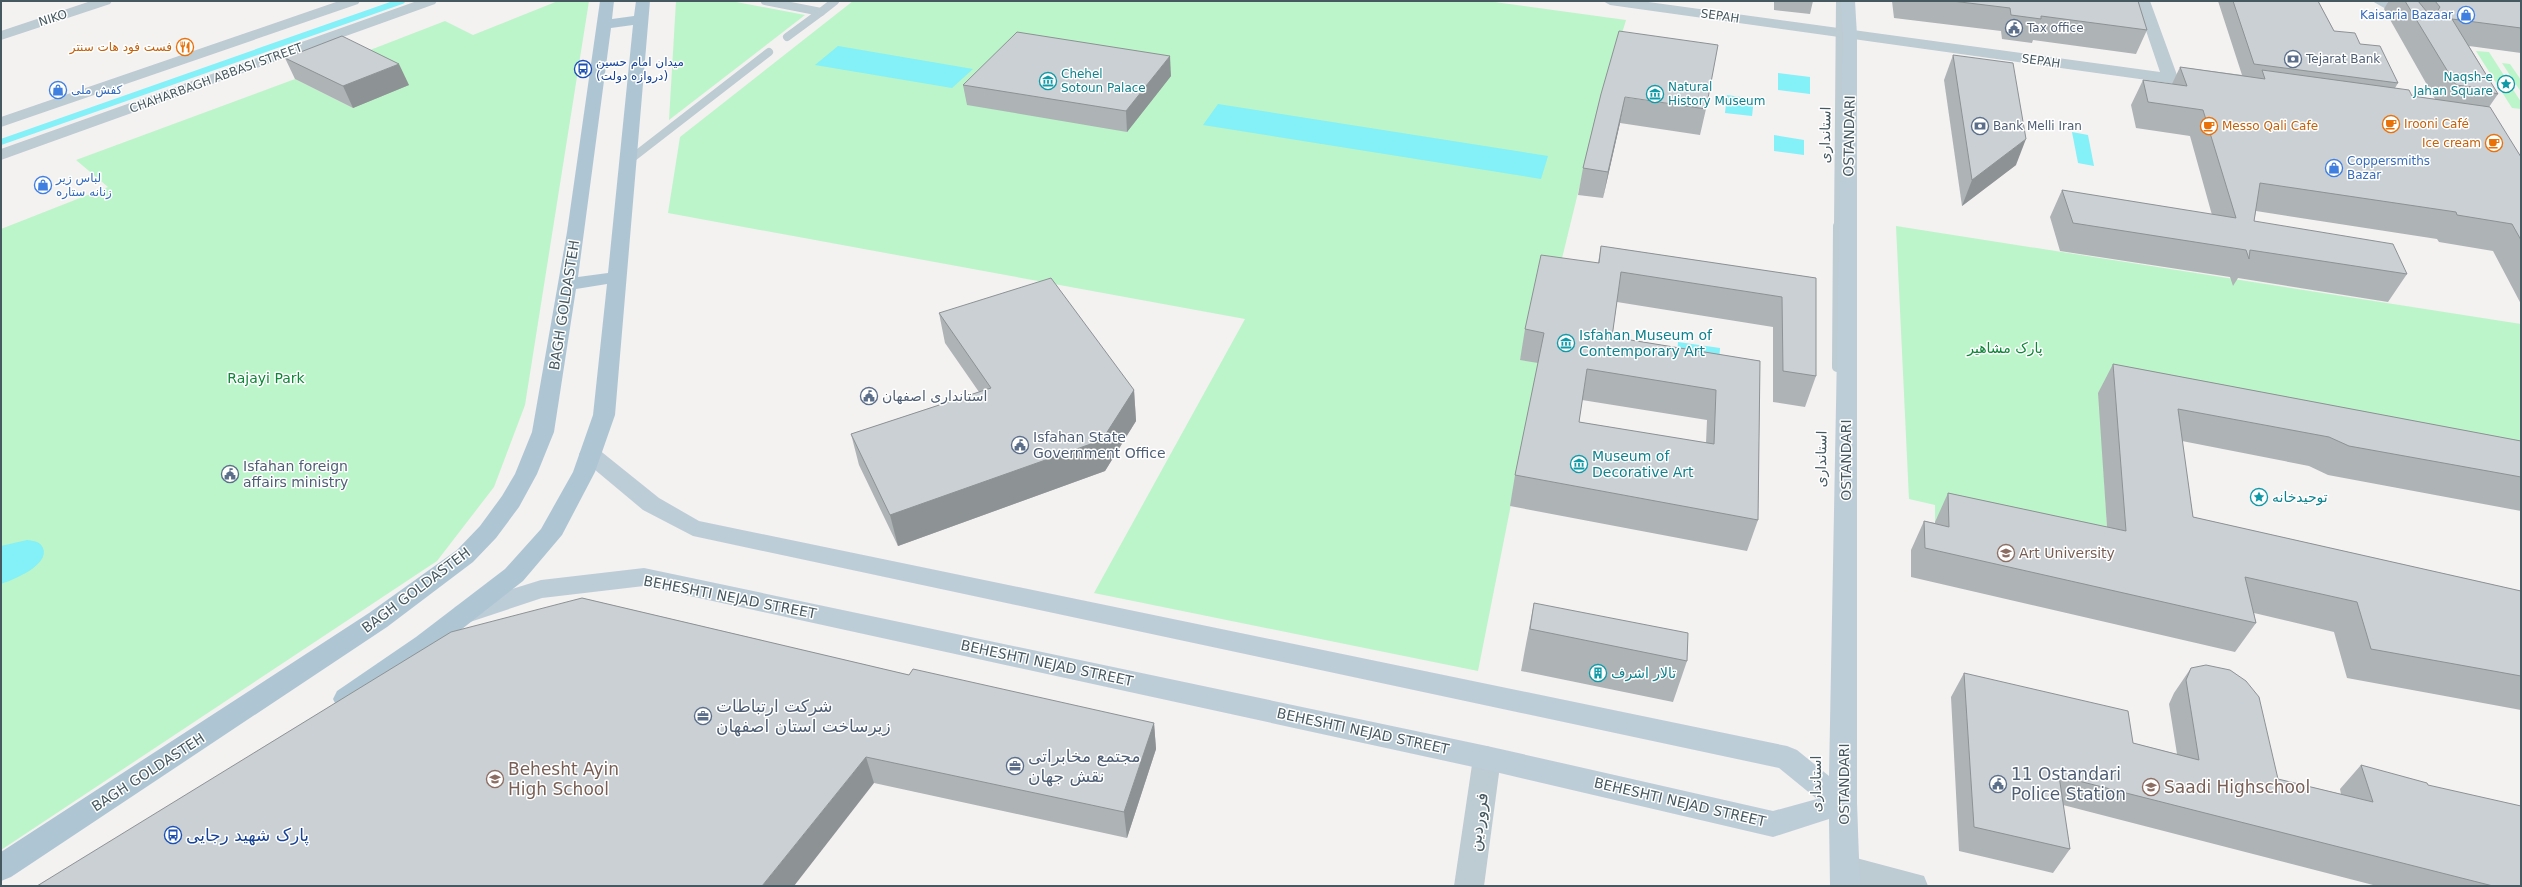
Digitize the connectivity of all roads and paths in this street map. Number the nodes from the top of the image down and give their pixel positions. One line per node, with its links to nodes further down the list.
1 (105, 1): 18 (street, NIKO)
2 (353, 1): 23 (street, CHAHARBAGH ABBASI STREET)
3 (430, 1): 24 (street, CHAHARBAGH ABBASI STREET)
4 (607, 1): 15 (main road, BAGH GOLDASTEH)
5 (765, 1): 14 (lane)
6 (836, 1): 14 (lane)
7 (1610, 1): 12 (street, SEPAH)
8 (1840, 1): 17 (lane, استانداری)
9 (1848, 1): 17 (main road, OSTANDARI)
10 (2143, 1): 21 (street)
11 (2379, 1): 16 (street)
12 (1660, 4): 17 (street, SEPAH)
13 (642, 11): 15 (main road); 25 (main road)
14 (821, 12): 19 (lane)
15 (604, 24): 27 (main road, BAGH GOLDASTEH)
16 (2418, 31)
17 (1845, 34): 21 (street, SEPAH); 30 (lane, استانداری); 34 (main road, OSTANDARI)
18 (1, 36)
19 (787, 37)
20 (769, 52): 25 (lane)
21 (2170, 78): 22 (street, SEPAH)
22 (2218, 85)
23 (1, 122)
24 (1, 155)
25 (627, 162): 26 (main road)
26 (616, 277): 27 (main road); 28 (main road)
27 (567, 285): 35 (main road, BAGH GOLDASTEH)
28 (590, 454): 29 (main road); 34 (main road)
29 (463, 614): 31 (main road); 32 (main road, BEHESHTI NEJAD STREET)
30 (1832, 678)
31 (327, 712)
32 (1487, 758): 34 (main road, BEHESHTI NEJAD STREET); 37 (street, فروردین)
33 (1831, 779): 34 (lane, استانداری)
34 (1837, 811): 36 (main road, OSTANDARI)
35 (1, 868)
36 (1845, 877): 38 (street)
37 (1469, 886)
38 (1913, 886)

